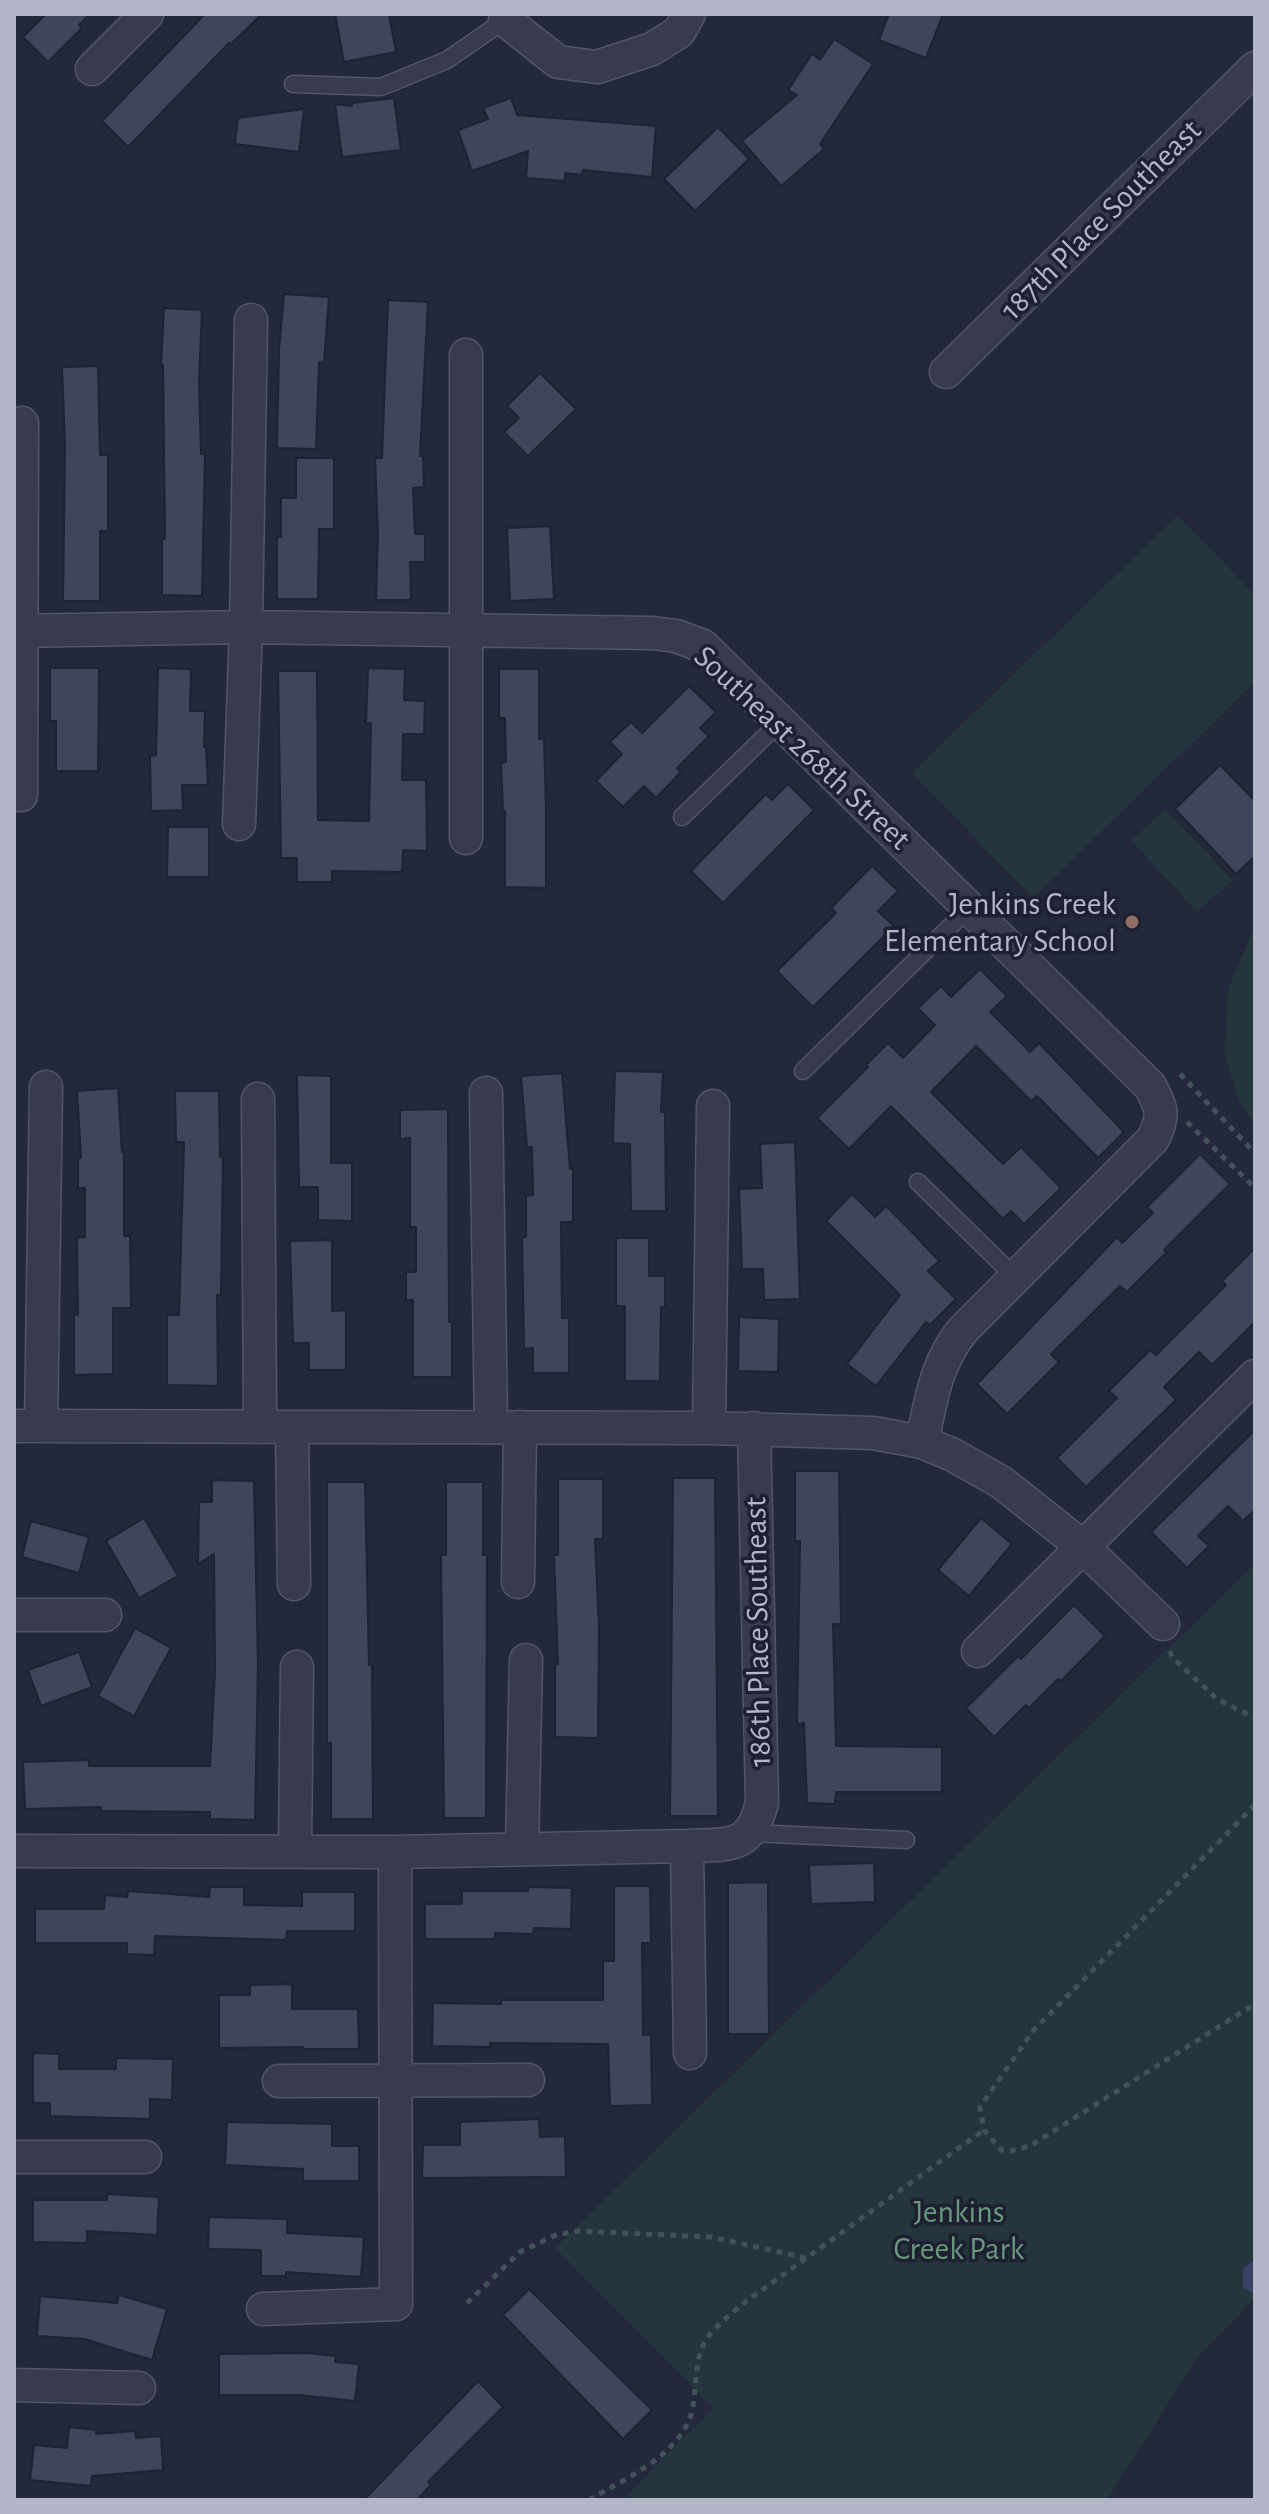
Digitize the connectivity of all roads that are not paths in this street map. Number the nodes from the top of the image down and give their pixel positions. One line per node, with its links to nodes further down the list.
1 (147, 14): 5 (street)
2 (689, 14): 3 (street)
3 (505, 20): 6 (lane)
4 (1255, 68): 9 (street, 187th Place Southeast)
5 (92, 69)
6 (293, 84)
7 (251, 320): 11 (street)
8 (466, 355): 13 (street)
9 (946, 372)
10 (22, 423): 12 (street)
11 (246, 627): 12 (street, Southeast 268th Street); 13 (street, Southeast 268th Street); 17 (street)
12 (18, 631): 15 (street)
13 (466, 631): 14 (street, Southeast 268th Street); 18 (street)
14 (780, 722): 16 (lane); 19 (street, Southeast 268th Street)
15 (21, 795)
16 (682, 817)
17 (239, 824)
18 (466, 838)
19 (969, 908): 20 (lane); 26 (street, Southeast 268th Street)
20 (803, 1071)
21 (46, 1087): 28 (street)
22 (486, 1093): 31 (street)
23 (258, 1099): 29 (street)
24 (713, 1106): 32 (street)
25 (918, 1182): 26 (lane)
26 (1015, 1277): 34 (street)
27 (1255, 1376): 35 (street)
28 (28, 1426): 29 (street)
29 (260, 1427): 30 (street)
30 (292, 1427): 31 (street); 37 (street)
31 (505, 1427): 32 (street); 36 (street)
32 (709, 1428): 33 (street)
33 (754, 1428): 34 (street); 44 (street, 186th Place Southeast)
34 (922, 1442): 35 (street)
35 (1083, 1547): 40 (street); 41 (street)
36 (518, 1582)
37 (294, 1584)
38 (14, 1615): 39 (street)
39 (105, 1615)
40 (1163, 1624)
41 (978, 1651)
42 (526, 1660): 47 (street)
43 (297, 1667): 48 (street)
44 (750, 1833): 45 (lane); 46 (street)
45 (906, 1840)
46 (687, 1846): 47 (street); 51 (street)
47 (522, 1848): 50 (street)
48 (295, 1850): 49 (street); 50 (street)
49 (14, 1851)
50 (395, 1852): 54 (street)
51 (690, 2053)
52 (528, 2080): 54 (street)
53 (279, 2081): 54 (street)
54 (395, 2081): 57 (street)
55 (14, 2157): 56 (street)
56 (145, 2157)
57 (263, 2309)
58 (14, 2385): 59 (street)
59 (139, 2388)

